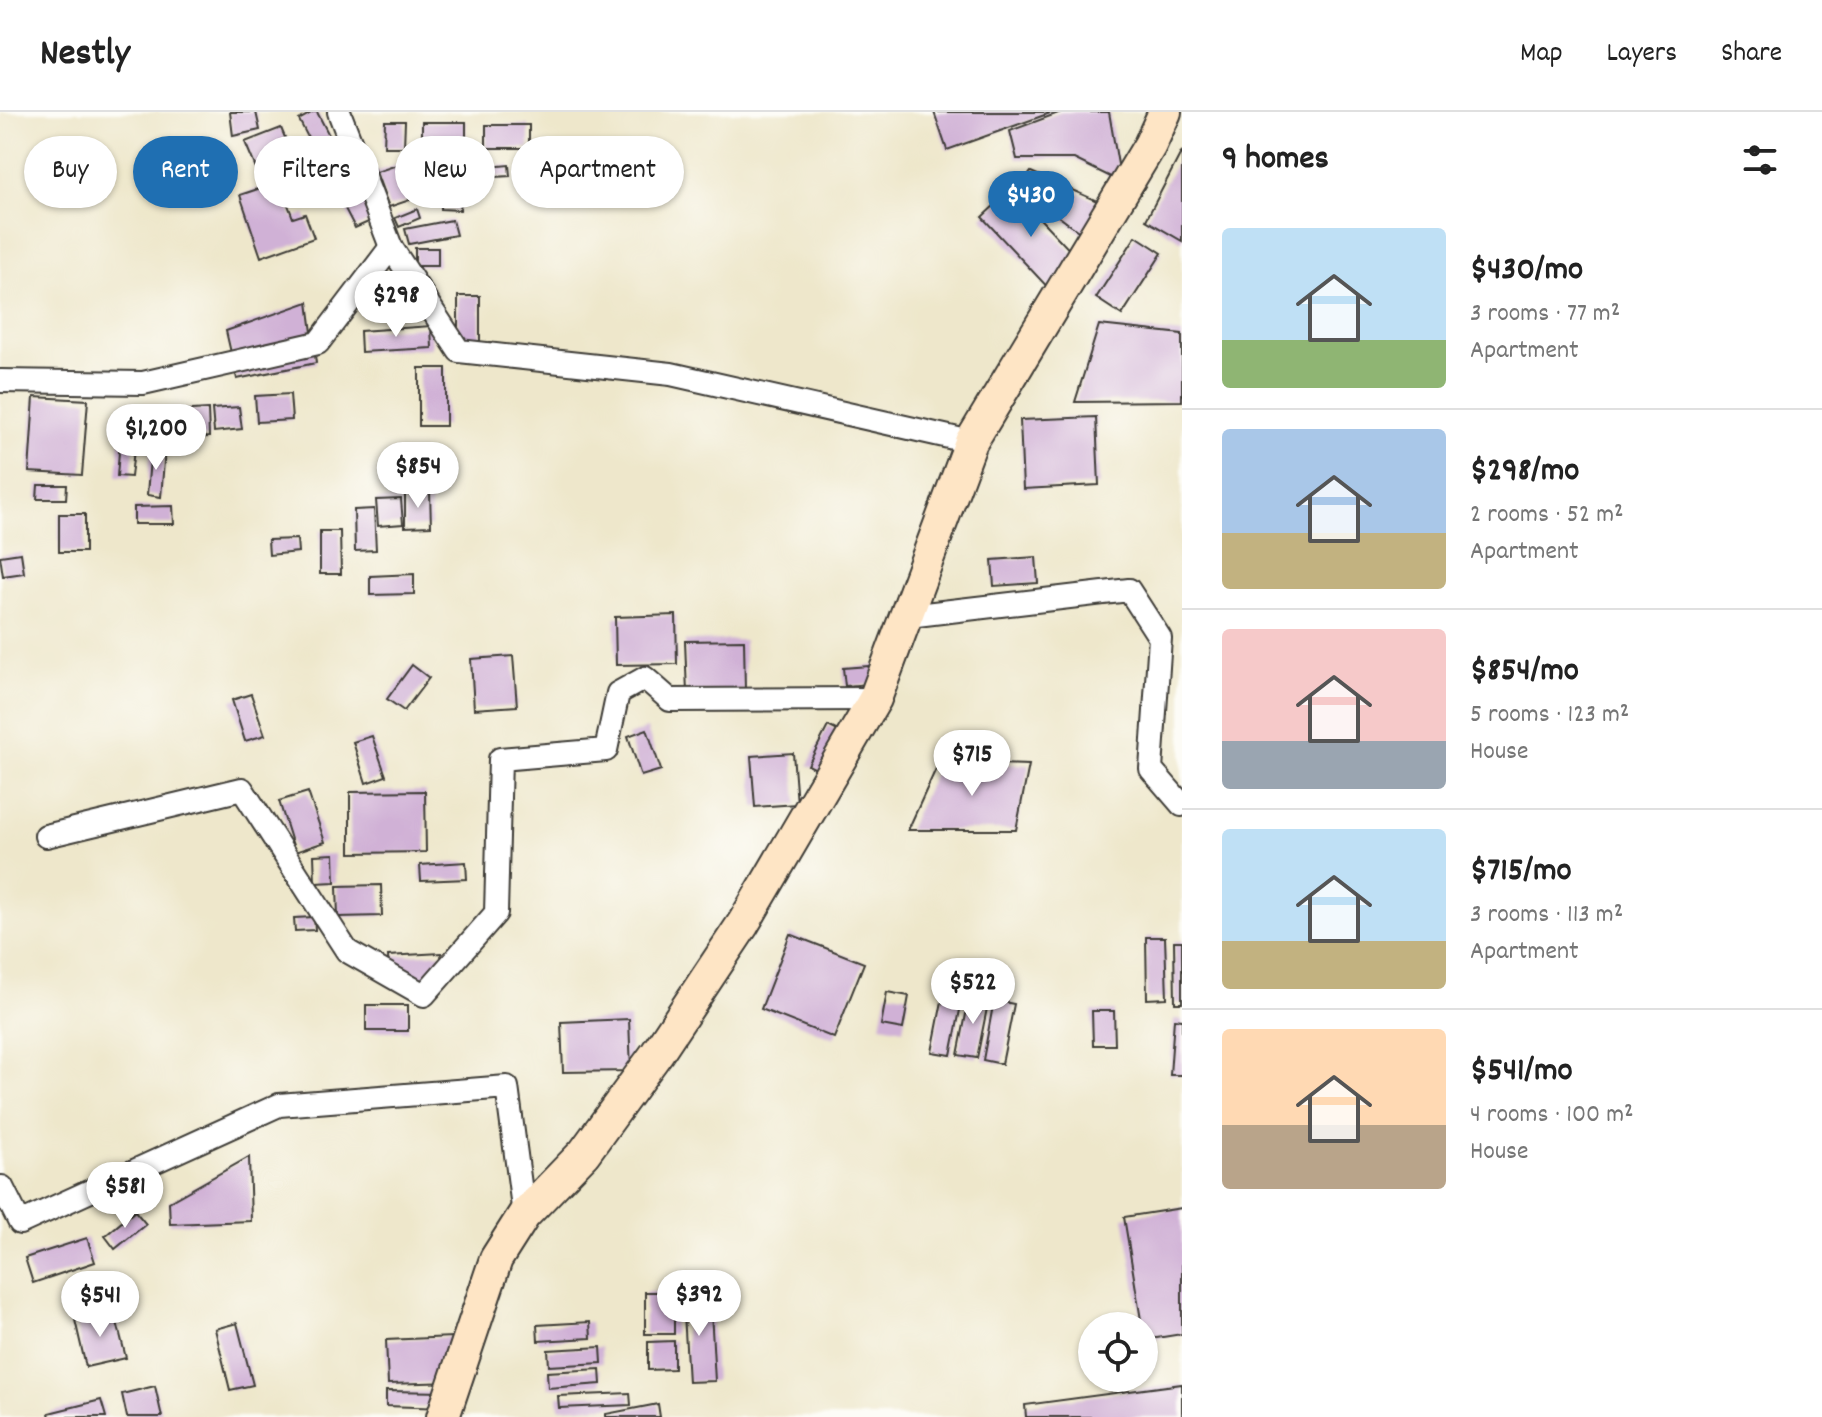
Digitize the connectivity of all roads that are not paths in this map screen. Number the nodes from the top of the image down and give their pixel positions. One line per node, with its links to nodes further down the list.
1 (339, 112): 3 (street)
2 (1165, 112): 5 (main road)
3 (391, 247): 4 (street); 5 (street)
4 (0, 381)
5 (971, 442): 6 (main road)
6 (908, 616): 7 (main road); 8 (street)
7 (875, 699): 9 (street); 11 (main road)
8 (1182, 805)
9 (46, 836)
10 (0, 1188): 11 (street)
11 (524, 1215): 12 (main road)
12 (443, 1417)

